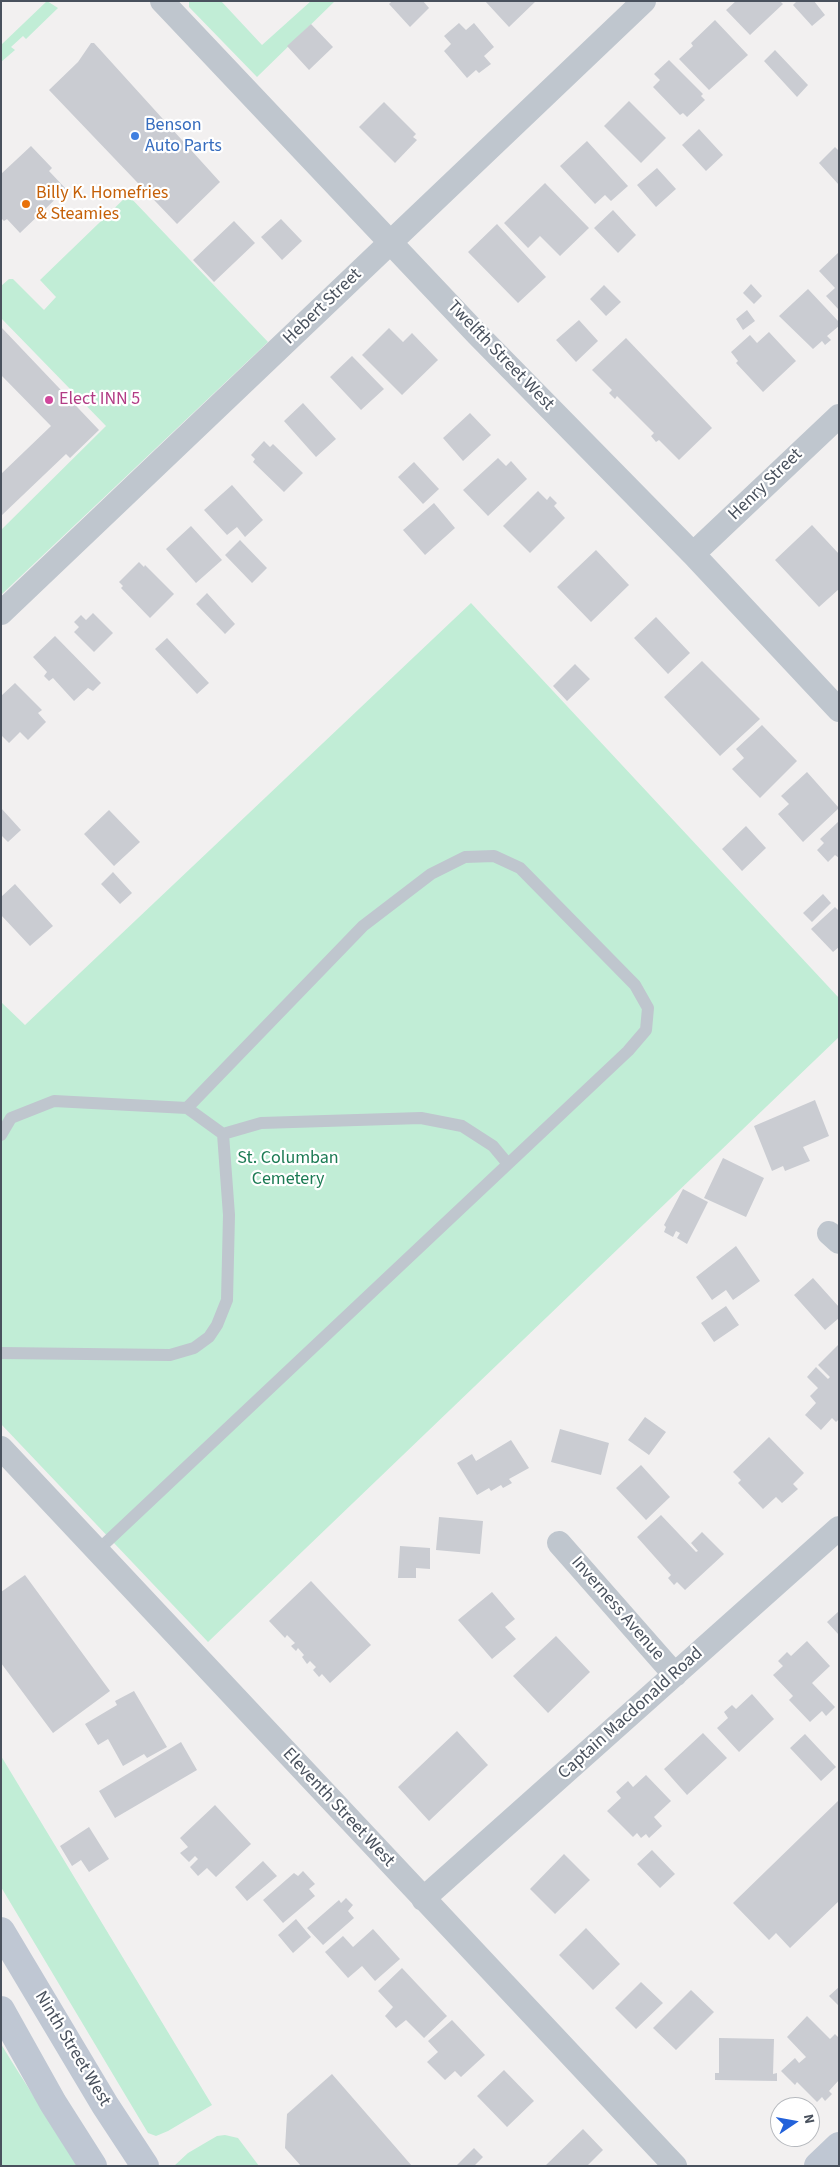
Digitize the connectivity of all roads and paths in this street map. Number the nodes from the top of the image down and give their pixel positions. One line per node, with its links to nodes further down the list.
1 (162, 1): 3 (street, Twelfth Street West)
2 (644, 1): 3 (street, Hebert Street)
3 (391, 242): 5 (street, Twelfth Street West); 6 (street, Hebert Street)
4 (839, 416): 5 (street, Henry Street)
5 (693, 554): 7 (street, Twelfth Street West)
6 (1, 613)
7 (839, 710)
8 (186, 1108): 9 (lane); 10 (lane); 11 (lane)
9 (223, 1134): 11 (lane); 12 (lane)
10 (1, 1135)
11 (508, 1164): 16 (lane)
12 (1, 1353)
13 (1, 1448): 16 (street, Eleventh Street West)
14 (839, 1528): 17 (street, Captain Macdonald Road)
15 (559, 1543): 17 (street, Inverness Avenue)
16 (97, 1551): 18 (street, Eleventh Street West)
17 (674, 1674): 18 (street, Captain Macdonald Road)
18 (423, 1899): 24 (street, Eleventh Street West)
19 (1, 1931): 23 (main road, Ninth Street West)
20 (1, 2010): 22 (main road)
21 (839, 2146): 25 (main road)
22 (94, 2166)
23 (145, 2166)
24 (675, 2166)
25 (818, 2166)

